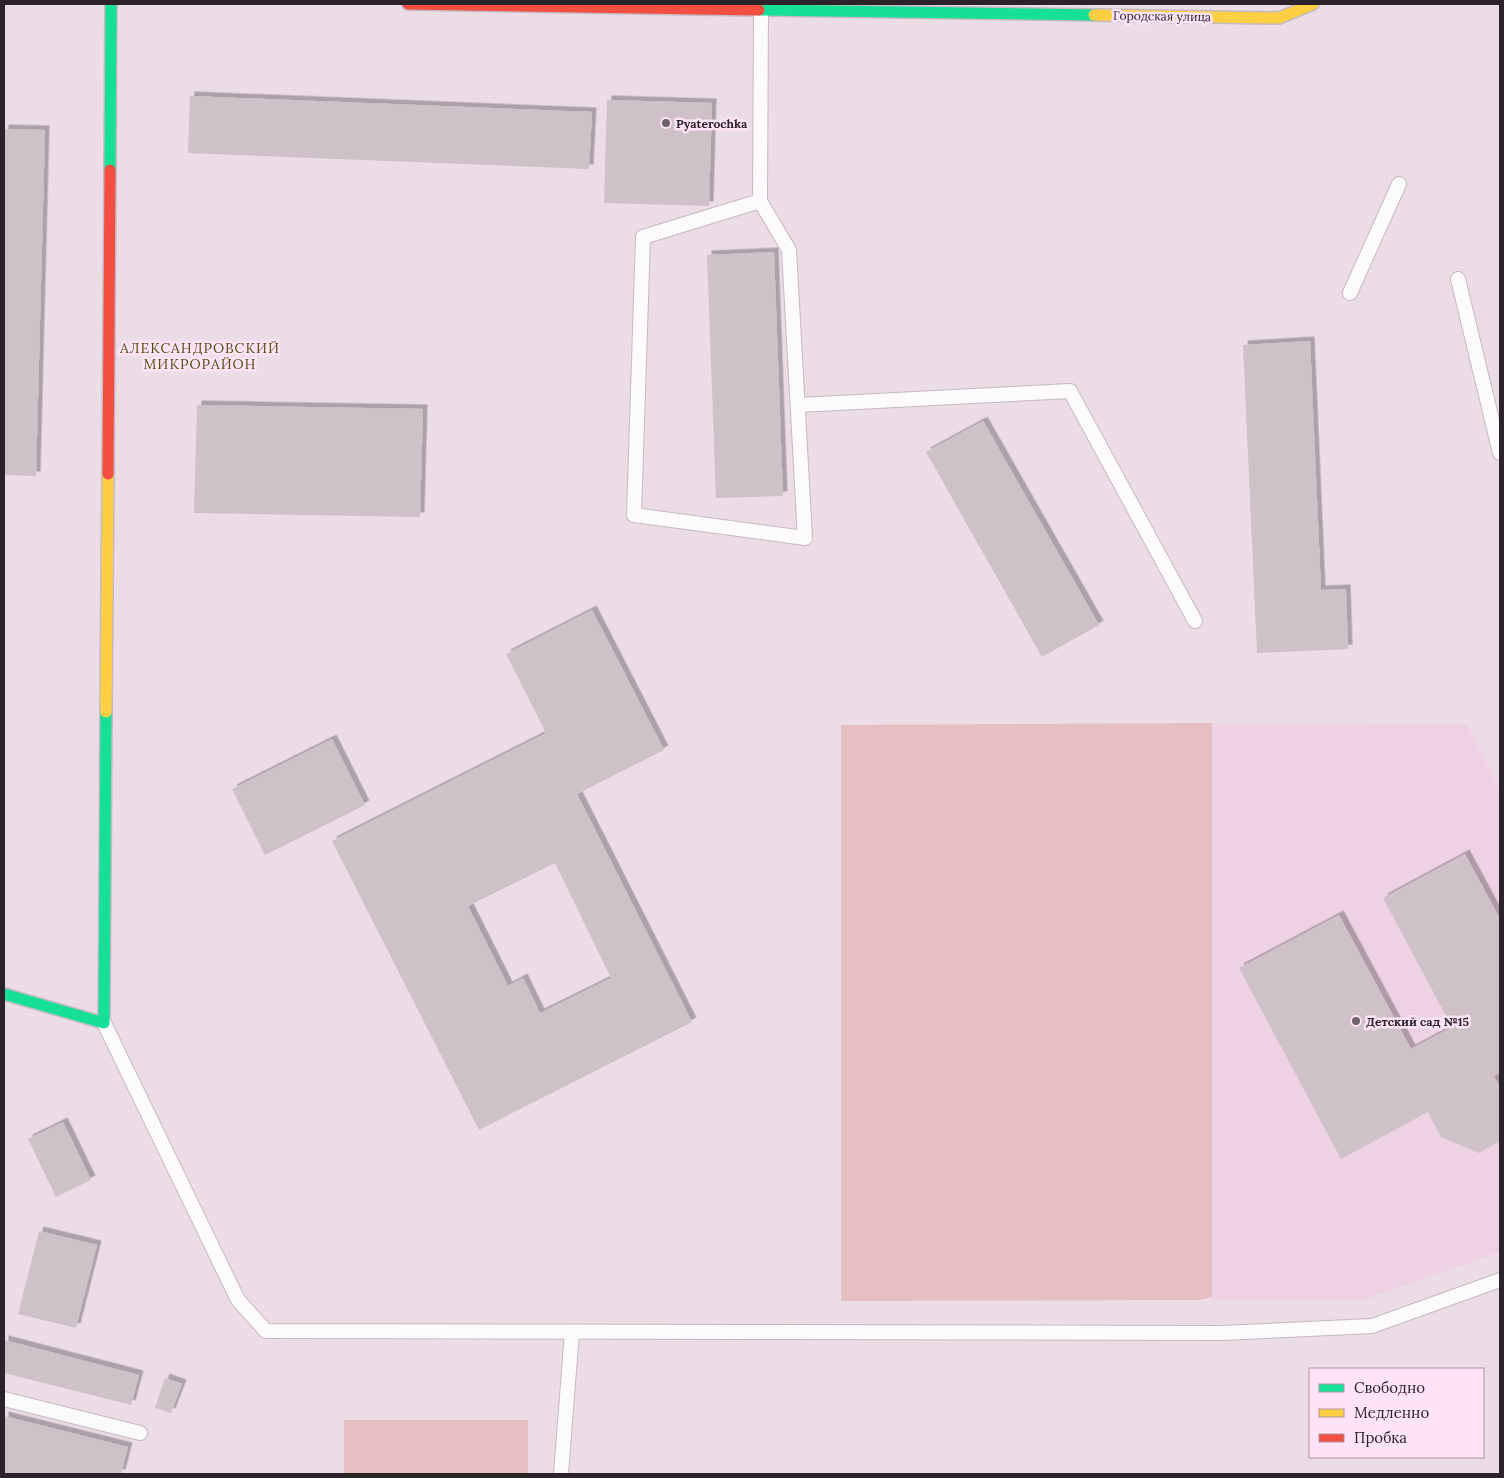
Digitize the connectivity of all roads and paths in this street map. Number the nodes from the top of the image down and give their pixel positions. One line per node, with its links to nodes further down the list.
1 (111, 4): 13 (street)
2 (408, 4): 4 (street, Городская улица)
3 (1313, 4): 4 (street, Городская улица)
4 (761, 9): 6 (lane)
5 (1399, 184): 8 (lane)
6 (760, 201): 9 (lane); 9 (lane)
7 (1458, 279): 10 (lane)
8 (1350, 293)
9 (798, 405): 11 (lane)
10 (1500, 453)
11 (1195, 621)
12 (4, 994): 13 (street)
13 (104, 1023): 15 (lane)
14 (1500, 1280): 15 (lane)
15 (572, 1332): 18 (lane)
16 (4, 1399): 17 (lane)
17 (140, 1433)
18 (561, 1474)

